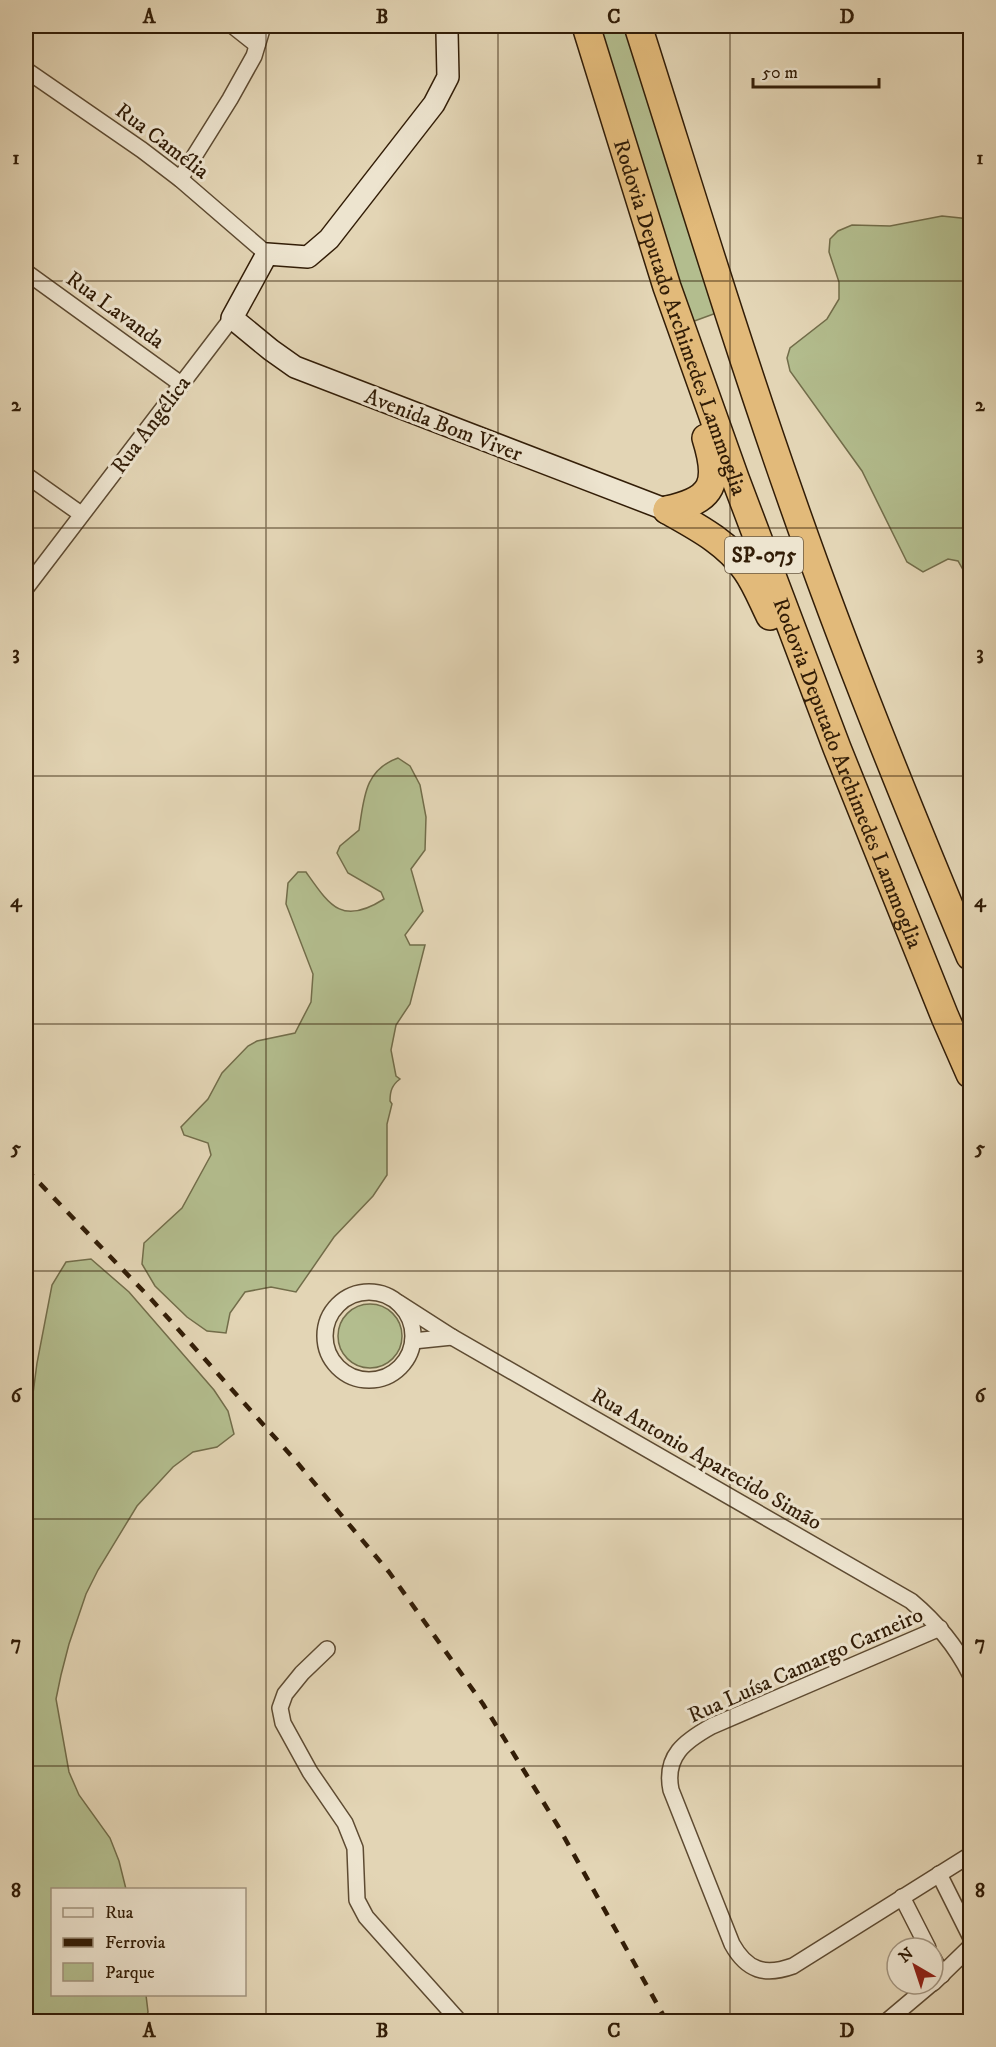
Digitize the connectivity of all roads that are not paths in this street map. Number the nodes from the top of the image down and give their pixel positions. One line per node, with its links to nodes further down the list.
1 (233, 26): 6 (street)
2 (262, 26): 6 (street)
3 (445, 26): 9 (street)
4 (586, 26): 11 (highway, Rodovia Deputado Archimedes Lammoglia / SP-075)
5 (638, 26): 19 (highway, Rodovia Deputado Archimedes Lammoglia / SP-075)
6 (257, 45): 8 (street)
7 (26, 70): 8 (street, Rua Camélia)
8 (180, 179): 9 (street, Rua Camélia)
9 (267, 254): 12 (street, Rua Angélica)
10 (26, 272): 13 (street, Rua Lavanda)
11 (667, 287): 15 (highway); 18 (highway, Rodovia Deputado Archimedes Lammoglia / SP-075)
12 (232, 318): 13 (street, Rua Angélica); 15 (street, Avenida Bom Viver)
13 (181, 384): 16 (street, Rua Angélica)
14 (26, 475): 16 (street)
15 (667, 510): 18 (highway)
16 (81, 514): 17 (street, Rua Angélica)
17 (26, 588)
18 (837, 748): 20 (highway, Rodovia Deputado Archimedes Lammoglia / SP-075)
19 (970, 956)
20 (970, 1074)
21 (399, 1304): 22 (street, Rua Antonio Aparecido Simão); 23 (street); 23 (street, Rua Antonio Aparecido Simão)
22 (453, 1337): 23 (street); 24 (street, Rua Antonio Aparecido Simão)
23 (413, 1341)
24 (940, 1628): 26 (street, Rua Antonio Aparecido Simão); 29 (street, Rua Luísa Camargo Carneiro)
25 (327, 1649): 35 (street)
26 (970, 1674)
27 (970, 1855): 28 (street, Rua Luísa Camargo Carneiro)
28 (939, 1874): 29 (street, Rua Luísa Camargo Carneiro); 31 (street)
29 (902, 1897): 30 (street)
30 (922, 1936)
31 (970, 1936)
32 (970, 1947): 33 (street)
33 (945, 1971)
34 (917, 1996): 36 (street)
35 (460, 2022)
36 (886, 2022)

